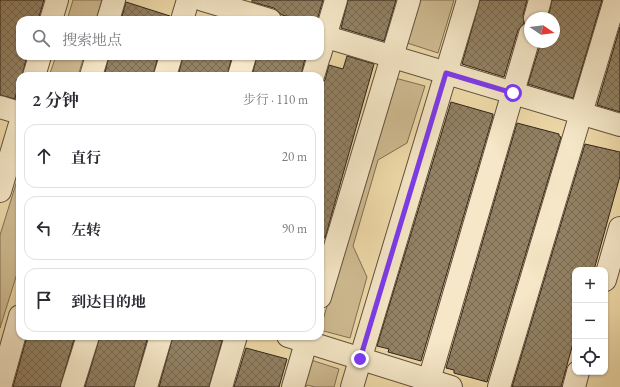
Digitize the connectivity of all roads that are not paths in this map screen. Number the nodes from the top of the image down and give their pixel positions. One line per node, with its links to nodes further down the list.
1 (57, 0): 12 (lane)
2 (114, 0): 13 (lane)
3 (188, 0): 14 (lane)
4 (203, 0): 11 (lane)
5 (336, 0): 15 (lane)
6 (409, 0): 18 (lane)
7 (468, 0): 29 (lane)
8 (540, 0): 10 (lane)
9 (615, 0): 33 (lane)
10 (537, 12)
11 (261, 14)
12 (52, 16)
13 (109, 16)
14 (183, 16)
15 (324, 36)
16 (324, 46): 18 (lane)
17 (526, 48): 30 (lane)
18 (392, 57): 29 (lane); 39 (lane)
19 (39, 60): 24 (lane)
20 (96, 60): 25 (lane)
21 (170, 60): 26 (lane)
22 (244, 60): 27 (lane)
23 (317, 60): 28 (lane)
24 (35, 72)
25 (92, 72)
26 (166, 72)
27 (240, 72)
28 (314, 72)
29 (446, 73): 30 (lane); 46 (lane)
30 (513, 93): 33 (lane); 48 (lane)
31 (0, 107): 32 (lane)
32 (16, 112)
33 (581, 113): 34 (lane); 56 (lane)
34 (620, 125)
35 (16, 137): 36 (lane)
36 (0, 191)
37 (620, 228): 38 (lane)
38 (608, 270)
39 (324, 284)
40 (16, 330): 49 (lane)
41 (87, 340): 50 (lane)
42 (160, 340): 51 (lane)
43 (235, 340): 52 (lane)
44 (301, 340): 53 (lane)
45 (307, 340): 46 (lane)
46 (360, 359): 48 (lane); 54 (lane)
47 (577, 375): 57 (lane)
48 (428, 384): 55 (lane)
49 (0, 386)
50 (72, 387)
51 (146, 387)
52 (221, 387)
53 (293, 387)
54 (352, 387)
55 (451, 387)
56 (499, 387)
57 (574, 387)

